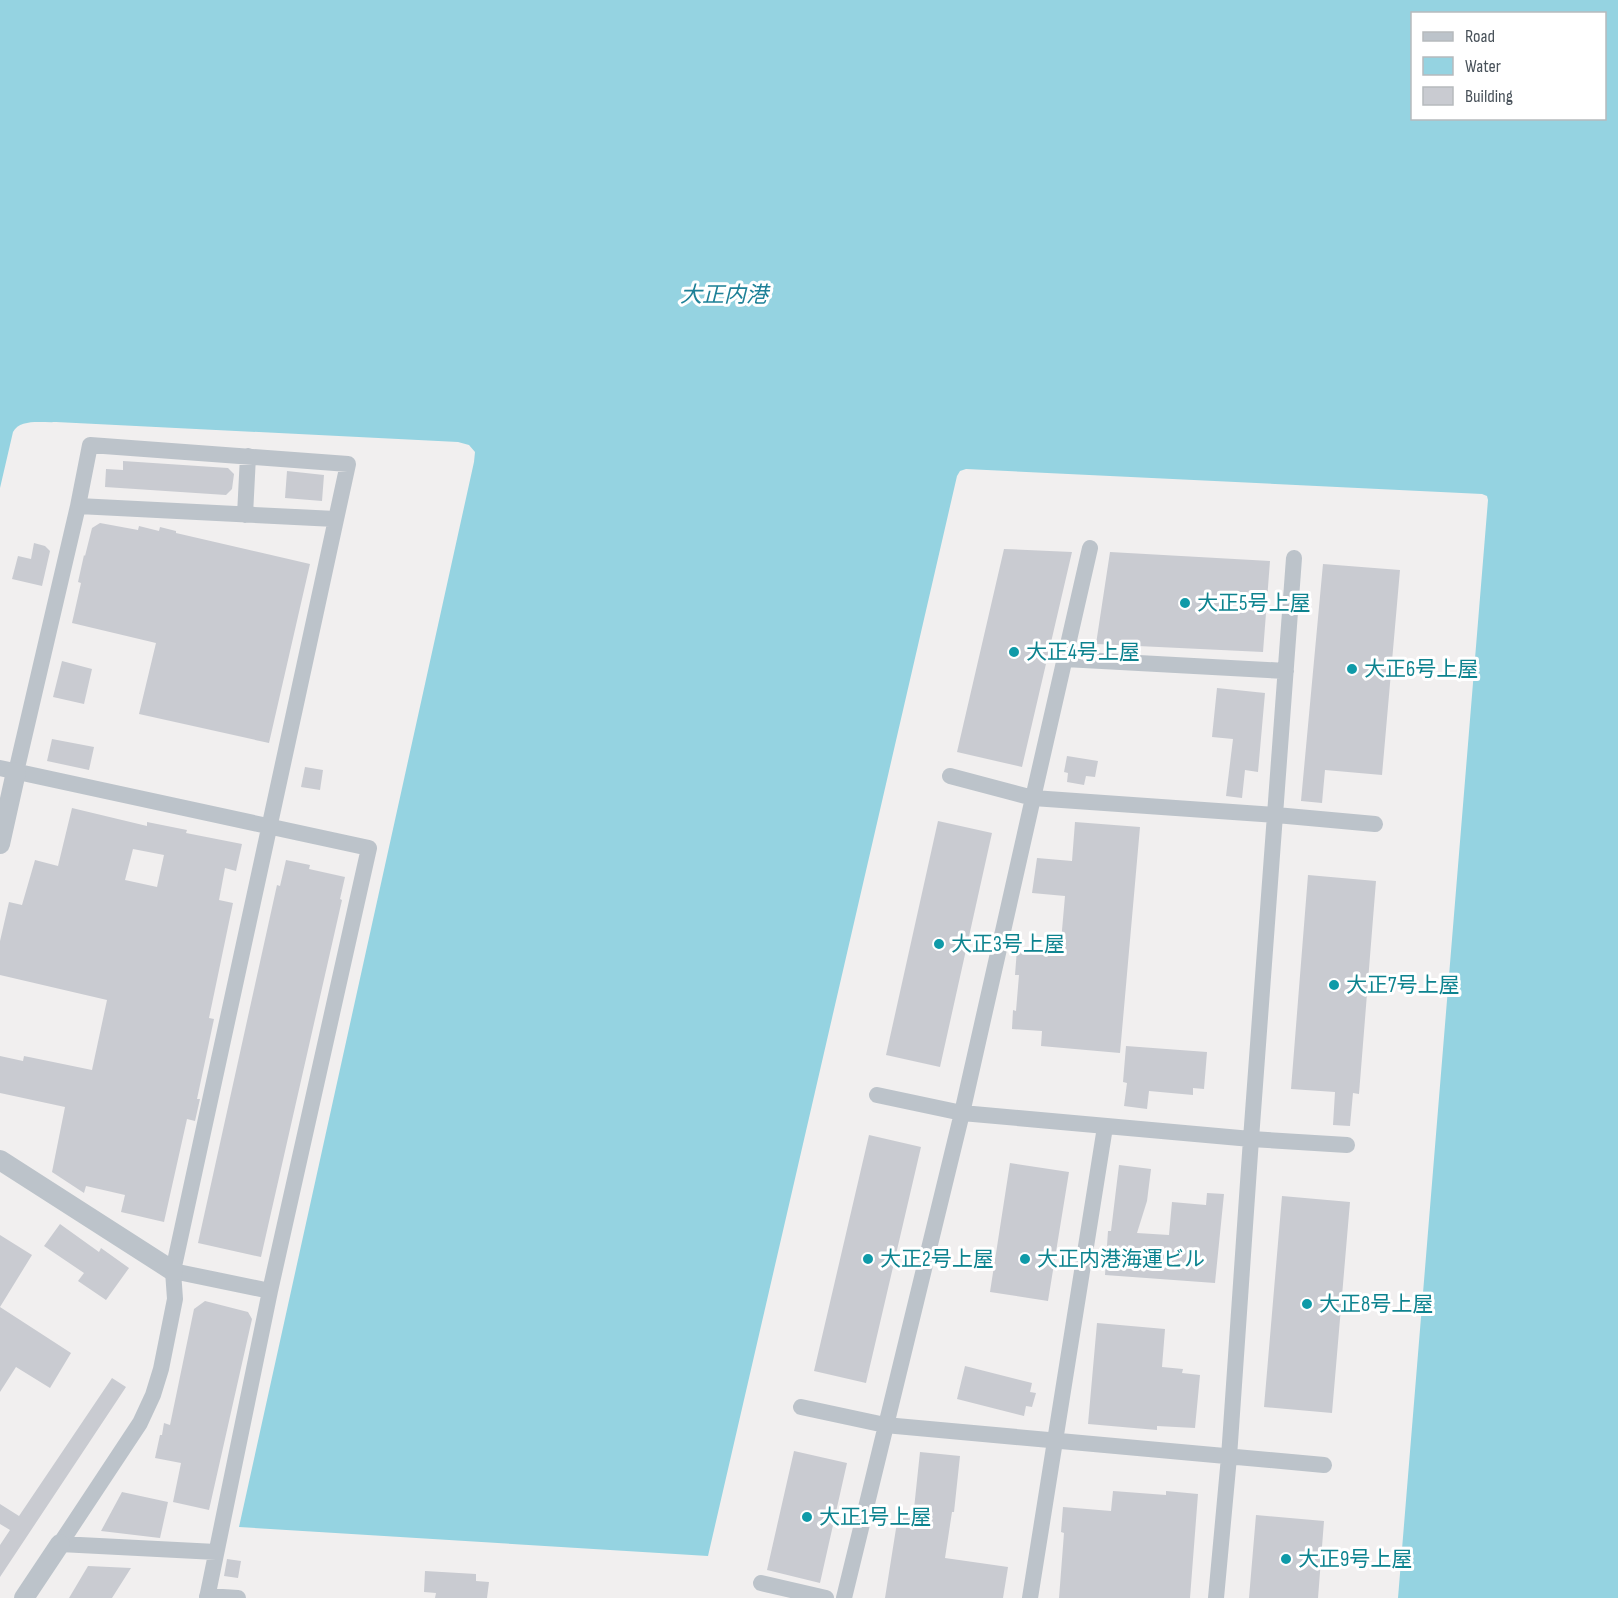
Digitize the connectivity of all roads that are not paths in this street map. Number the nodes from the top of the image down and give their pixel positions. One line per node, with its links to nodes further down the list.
1 (248, 456): 2 (street); 3 (street); 4 (street)
2 (78, 506): 3 (street); 9 (street)
3 (245, 514): 4 (street)
4 (335, 519): 14 (street)
5 (1090, 548): 7 (street)
6 (1294, 558): 8 (street)
7 (1065, 659): 8 (street); 11 (street)
8 (1286, 671): 12 (street)
9 (8, 770): 14 (street); 15 (street)
10 (950, 776): 11 (street)
11 (1032, 798): 12 (street); 17 (street)
12 (1276, 815): 13 (street); 19 (street)
13 (1375, 824)
14 (270, 827): 22 (street); 23 (street)
15 (0, 844)
16 (877, 1095): 17 (street)
17 (962, 1113): 18 (street); 25 (street)
18 (1105, 1127): 19 (street); 26 (street)
19 (1251, 1139): 20 (street); 27 (street)
20 (1347, 1145)
21 (0, 1160): 22 (street)
22 (173, 1270): 23 (street); 29 (street)
23 (270, 1291): 30 (street)
24 (801, 1407): 25 (street)
25 (885, 1425): 26 (street); 36 (street)
26 (1054, 1441): 27 (street); 37 (street)
27 (1229, 1457): 28 (street); 38 (street)
28 (1324, 1465)
29 (60, 1544): 30 (street); 33 (street)
30 (216, 1552): 32 (street)
31 (761, 1583): 35 (street)
32 (207, 1597): 34 (street)
33 (24, 1598)
34 (238, 1598)
35 (826, 1598)
36 (844, 1598)
37 (1030, 1598)
38 (1216, 1598)

